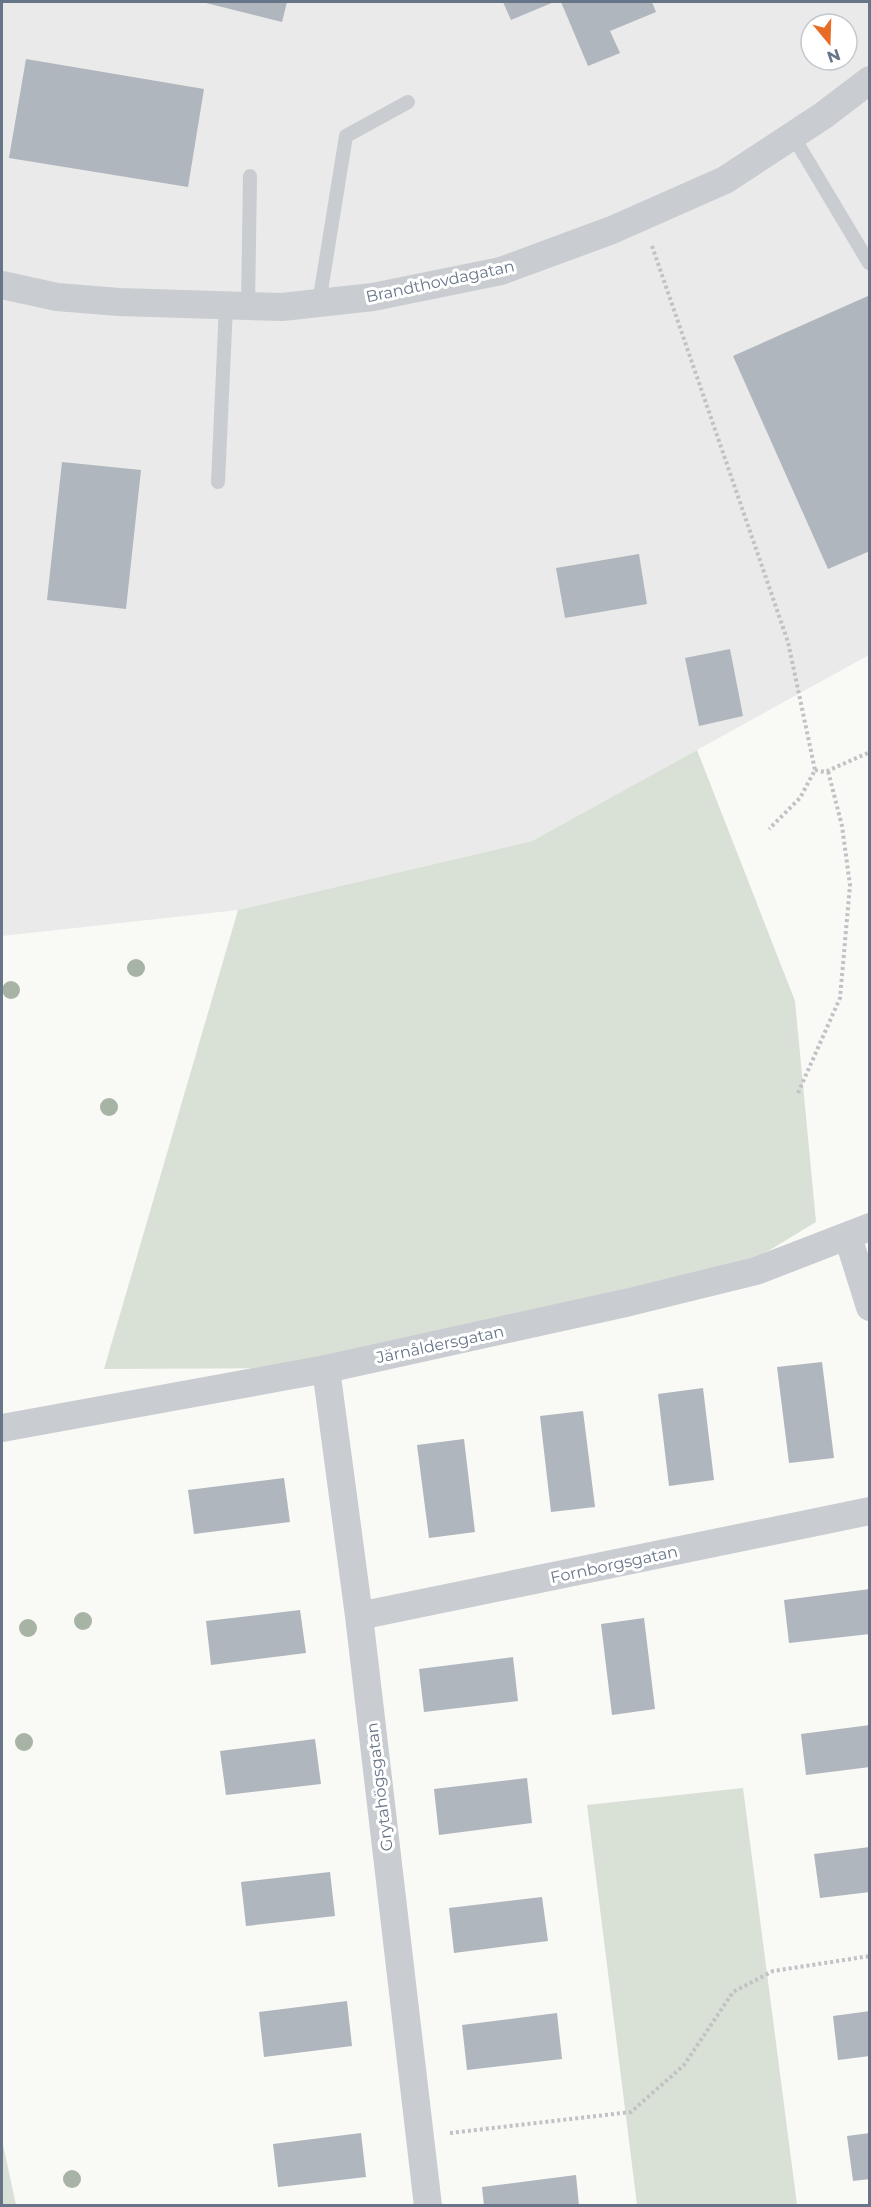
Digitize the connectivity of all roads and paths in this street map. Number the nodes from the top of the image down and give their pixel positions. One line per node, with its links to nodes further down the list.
1 (870, 80): 3 (street, Brandthovdagatan)
2 (408, 102): 8 (lane)
3 (793, 136): 5 (street, Brandthovdagatan); 6 (lane)
4 (250, 176): 9 (lane)
5 (642, 217): 8 (street, Brandthovdagatan); 12 (path)
6 (869, 263)
7 (2, 285): 9 (street, Brandthovdagatan)
8 (319, 303): 9 (street, Brandthovdagatan)
9 (237, 306): 10 (lane)
10 (218, 482)
11 (870, 752): 13 (path)
12 (815, 770): 13 (path); 14 (path)
13 (828, 771): 15 (path)
14 (769, 829)
15 (798, 1093)
16 (859, 1232): 17 (street); 18 (street, Järnåldersgatan)
17 (870, 1307)
18 (326, 1369): 19 (street, Järnåldersgatan); 21 (street, Grytahögsgatan)
19 (2, 1428)
20 (870, 1511): 21 (street, Fornborgsgatan)
21 (359, 1616): 23 (street, Grytahögsgatan)
22 (870, 1956): 23 (path)
23 (420, 2137): 24 (street, Grytahögsgatan)
24 (428, 2205)

